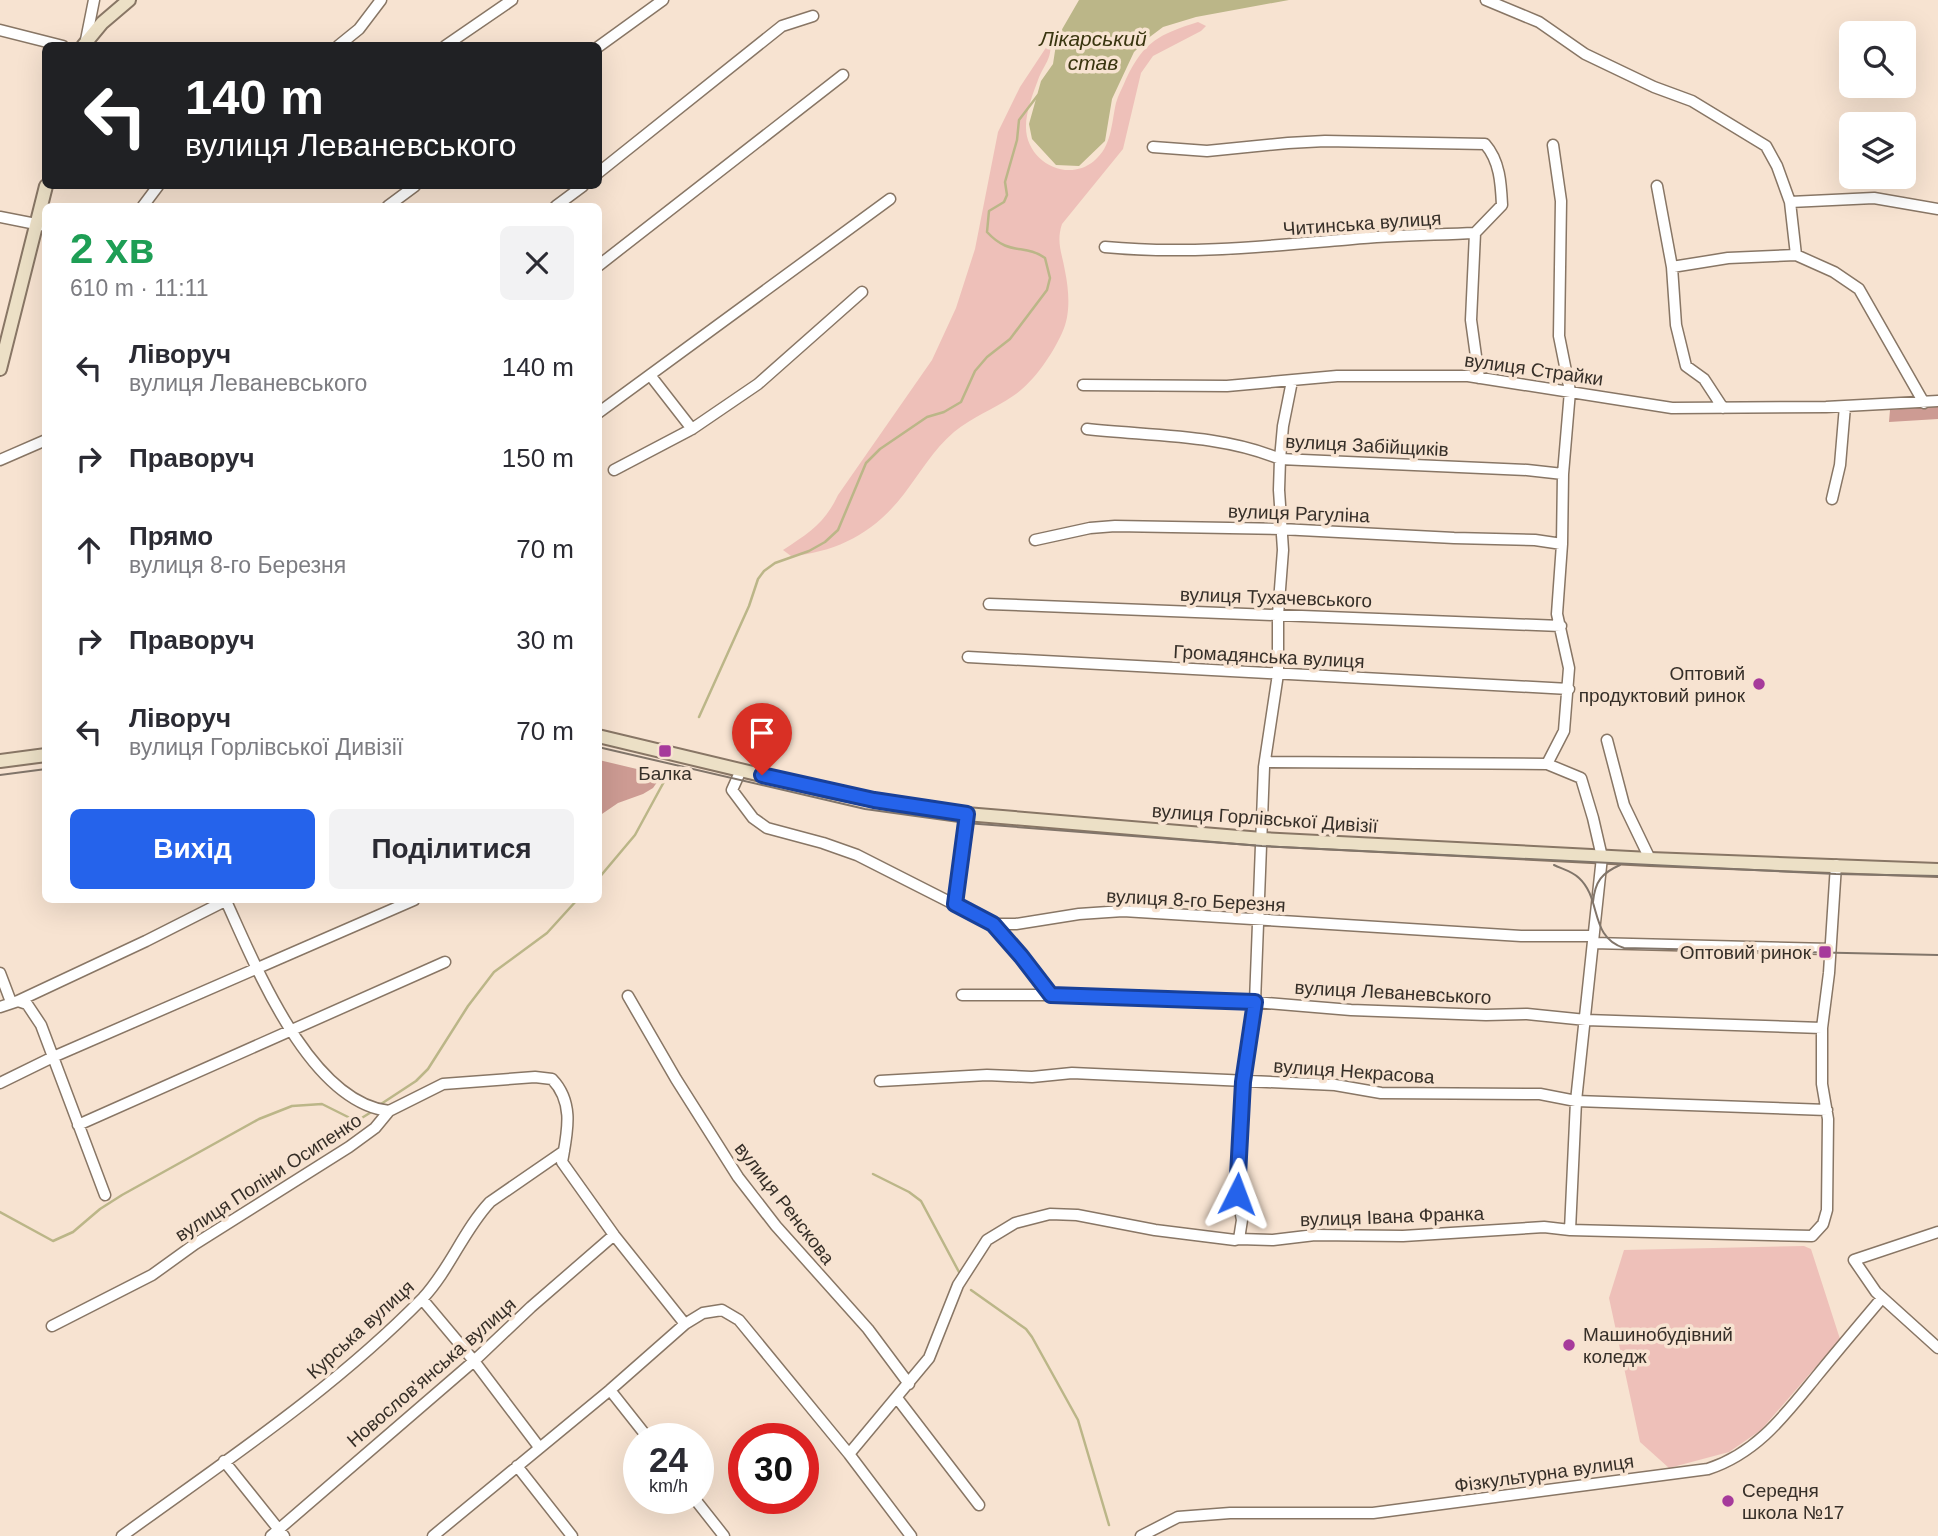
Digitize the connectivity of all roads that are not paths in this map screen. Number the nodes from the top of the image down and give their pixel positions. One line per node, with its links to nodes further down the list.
1 (94, 0): 10 (street)
2 (129, 0): 11 (main road)
3 (381, 0): 12 (street)
4 (512, 0): 13 (street)
5 (663, 0): 14 (street)
6 (1486, 0): 23 (street)
7 (813, 16): 18 (street)
8 (0, 30): 9 (street)
9 (46, 42)
10 (84, 42)
11 (85, 42)
12 (343, 42)
13 (451, 42)
14 (602, 44)
15 (843, 75): 32 (street)
16 (1553, 145): 40 (street)
17 (1153, 147): 29 (street)
18 (602, 170)
19 (1657, 186): 33 (street)
20 (411, 189): 24 (street)
21 (579, 189): 25 (street)
22 (890, 199): 36 (street)
23 (1790, 202): 26 (street); 31 (street)
24 (392, 203)
25 (560, 203)
26 (1938, 209)
27 (0, 217): 28 (street)
28 (41, 225): 35 (main road)
29 (1475, 233): 30 (street, Читинська вулиця); 37 (street)
30 (1105, 247)
31 (1796, 255): 33 (street); 42 (street)
32 (602, 263)
33 (1672, 267): 44 (street)
34 (862, 292): 46 (street)
35 (0, 369)
36 (650, 375): 45 (street); 46 (street)
37 (1479, 378): 38 (street, вулиця Страйки); 40 (street, вулиця Страйки)
38 (1292, 381): 39 (street, вулиця Страйки); 49 (street)
39 (1083, 385)
40 (1570, 391): 44 (street, вулиця Страйки); 52 (street)
41 (1938, 401): 42 (street, вулиця Страйки)
42 (1924, 403): 43 (street, вулиця Страйки)
43 (1845, 407): 44 (street, вулиця Страйки); 53 (street)
44 (1723, 408)
45 (602, 410)
46 (692, 429): 51 (street)
47 (1087, 429): 49 (street, вулиця Забійщиків)
48 (42, 442): 50 (street)
49 (1280, 459): 52 (street, вулиця Забійщиків); 54 (street)
50 (0, 460)
51 (614, 470)
52 (1563, 474): 56 (street)
53 (1832, 499)
54 (1281, 529): 55 (street, вулиця Рагуліна); 56 (street, вулиця Рагуліна); 58 (street)
55 (1035, 540)
56 (1562, 544): 59 (street)
57 (989, 604): 58 (street, вулиця Тухачевського)
58 (1278, 615): 59 (street, вулиця Тухачевського); 61 (street)
59 (1561, 626): 62 (street)
60 (968, 657): 61 (street, Громадянська вулиця)
61 (1278, 674): 62 (street, Громадянська вулиця); 67 (street)
62 (1569, 689): 68 (street)
63 (602, 737): 69 (main road, вулиця Горлівської Дивізії)
64 (1607, 740): 73 (street)
65 (42, 756): 66 (main road)
66 (0, 761)
67 (1265, 762): 68 (street); 71 (street)
68 (1547, 764): 72 (street)
69 (741, 769): 70 (main road, вулиця Горлівської Дивізії); 79 (street)
70 (967, 814): 71 (main road, вулиця Горлівської Дивізії); 79 (street)
71 (1262, 839): 72 (main road, вулиця Горлівської Дивізії); 80 (street)
72 (1602, 857): 73 (main road, вулиця Горлівської Дивізії); 82 (street)
73 (1650, 859): 74 (main road, вулиця Горлівської Дивізії)
74 (1836, 864): 75 (main road, вулиця Горлівської Дивізії); 83 (street)
75 (1938, 870)
76 (221, 903): 90 (street)
77 (228, 903): 85 (street)
78 (407, 903): 85 (street)
79 (955, 904): 81 (street)
80 (1258, 920): 81 (street, вулиця 8-го Березня); 82 (street, вулиця 8-го Березня); 91 (street)
81 (993, 924): 88 (street)
82 (1593, 939): 83 (street, вулиця 8-го Березня); 93 (street)
83 (1830, 949): 94 (street)
84 (445, 962): 95 (street)
85 (257, 969): 95 (street); 96 (street)
86 (0, 973): 90 (street)
87 (962, 995): 88 (street, вулиця Леваневського)
88 (1051, 995): 91 (street, вулиця Леваневського)
89 (628, 996): 116 (street, вулиця Ренскова)
90 (14, 1002): 92 (street); 96 (street)
91 (1255, 1002): 93 (street, вулиця Леваневського); 98 (street)
92 (0, 1007)
93 (1586, 1020): 94 (street, вулиця Леваневського); 100 (street)
94 (1822, 1028): 102 (street)
95 (289, 1030): 101 (street); 103 (street)
96 (53, 1057): 99 (street); 103 (street)
97 (880, 1080): 98 (street, вулиця Некрасова)
98 (1243, 1082): 100 (street, вулиця Некрасова); 109 (street)
99 (0, 1083)
100 (1576, 1101): 102 (street, вулиця Некрасова); 106 (street)
101 (381, 1109): 104 (street, вулиця Поліни Осипенко); 113 (street, вулиця Поліни Осипенко)
102 (1827, 1110): 106 (street, вулиця Івана Франка)
103 (78, 1125): 105 (street)
104 (564, 1151): 108 (street, вулиця Поліни Осипенко); 111 (street, Курська вулиця)
105 (105, 1195)
106 (1570, 1230): 109 (street, вулиця Івана Франка)
107 (1938, 1232): 110 (street)
108 (614, 1235): 112 (street, вулиця Поліни Осипенко); 115 (street, Новослов'янська вулиця)
109 (1239, 1238): 116 (street, вулиця Івана Франка)
110 (1882, 1298): 114 (street); 132 (street, Фізкультурна вулиця)
111 (422, 1299): 115 (street); 122 (street, Курська вулиця)
112 (685, 1324): 117 (street); 121 (street)
113 (52, 1326)
114 (1938, 1348)
115 (474, 1361): 120 (street); 126 (street, Новослов'янська вулиця)
116 (909, 1384): 118 (street, вулиця Івана Франка)
117 (610, 1390): 119 (street); 120 (street)
118 (897, 1398): 121 (street, вулиця Івана Франка); 124 (street)
119 (636, 1423)
120 (539, 1447): 123 (street)
121 (849, 1454): 131 (street)
122 (224, 1461): 126 (street); 127 (street, Курська вулиця)
123 (517, 1466): 128 (street); 129 (street)
124 (979, 1505)
125 (707, 1514): 130 (street)
126 (278, 1534)
127 (122, 1536)
128 (432, 1536)
129 (572, 1536)
130 (724, 1536)
131 (911, 1536)
132 (1142, 1536)

